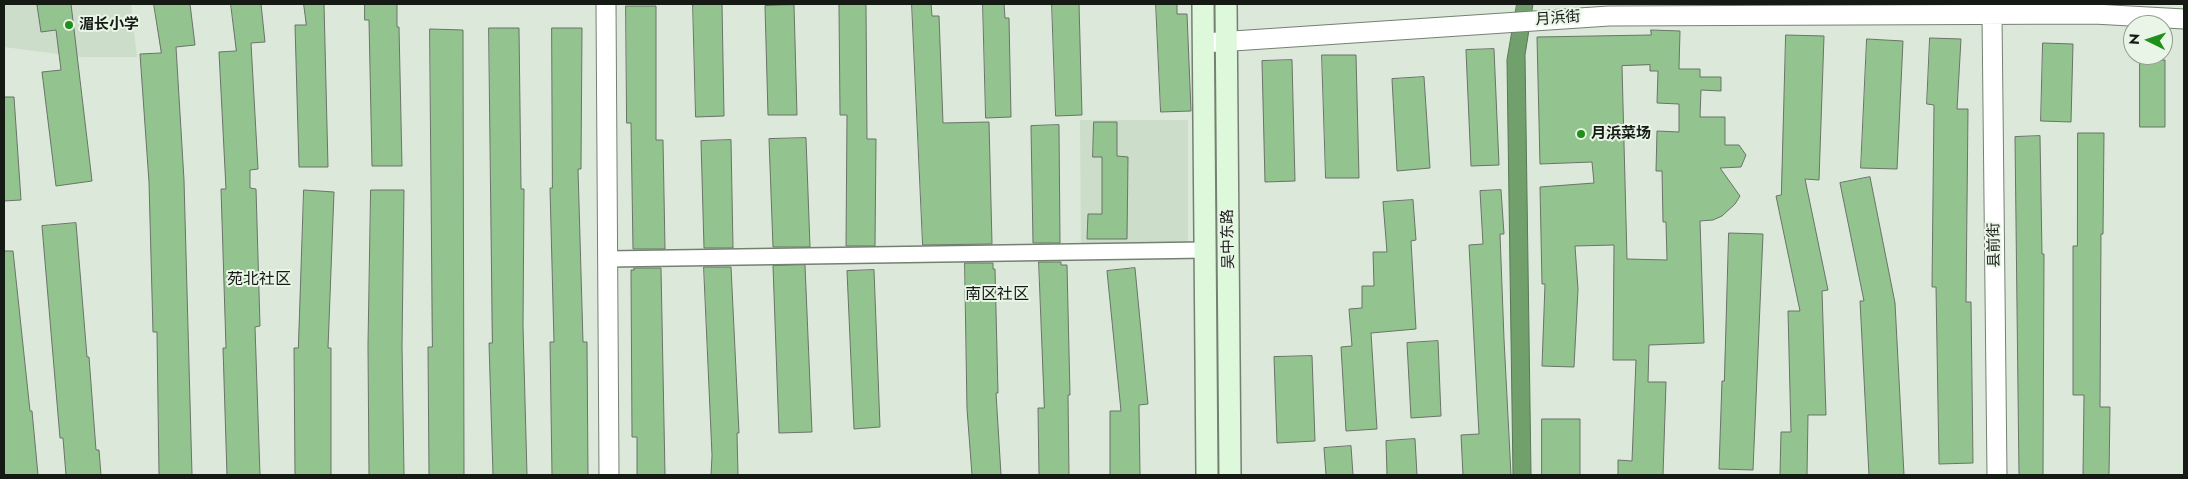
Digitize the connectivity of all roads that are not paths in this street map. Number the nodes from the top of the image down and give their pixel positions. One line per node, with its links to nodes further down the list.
1 (606, 4): 9 (street)
2 (1203, 4): 7 (main road, 吴中东路)
3 (1226, 4): 6 (main road, 吴中东路)
4 (1992, 15): 5 (street, 月浜街); 6 (street, 月浜街); 13 (street, 县前街)
5 (2184, 19)
6 (1226, 42): 7 (street, 月浜街); 12 (main road, 吴中东路)
7 (1203, 43): 8 (main road, 吴中东路)
8 (1206, 250): 9 (street); 11 (main road, 吴中东路)
9 (608, 259): 10 (street)
10 (609, 475)
11 (1207, 475)
12 (1230, 475)
13 (1997, 475)

